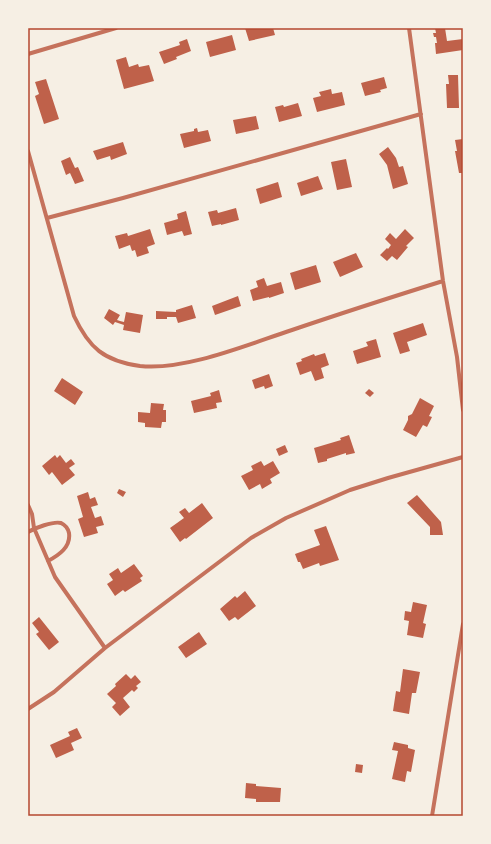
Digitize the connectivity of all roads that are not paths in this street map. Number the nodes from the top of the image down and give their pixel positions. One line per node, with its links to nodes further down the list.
1 (116, 28): 3 (street)
2 (409, 28): 4 (street)
3 (28, 54)
4 (421, 114): 6 (street); 7 (street)
5 (28, 151): 6 (street)
6 (47, 218): 7 (street)
7 (442, 281): 8 (street)
8 (463, 410)
9 (463, 457): 15 (street)
10 (28, 505): 11 (street)
11 (34, 528): 12 (street); 13 (street); 13 (street)
12 (28, 532)
13 (48, 561): 15 (street)
14 (463, 624): 17 (street)
15 (105, 648): 16 (street)
16 (28, 709)
17 (432, 816)

